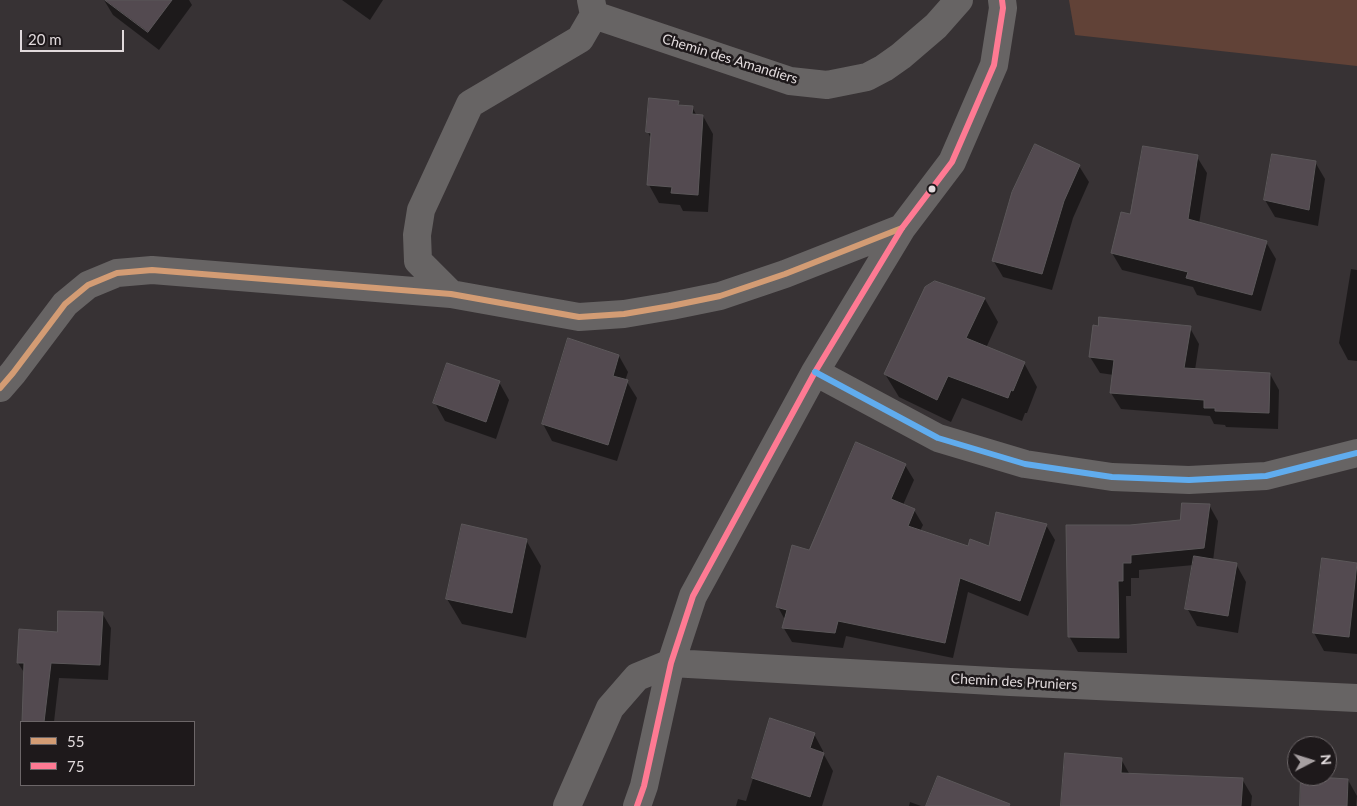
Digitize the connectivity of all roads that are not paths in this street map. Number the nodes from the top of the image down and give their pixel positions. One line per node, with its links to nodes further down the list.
1 (959, 0): 3 (street, Chemin des Amandiers)
2 (1002, 0): 4 (street)
3 (592, 7): 5 (street)
4 (902, 228): 5 (street); 6 (street)
5 (451, 294): 7 (street)
6 (815, 372): 8 (street); 9 (street)
7 (0, 388)
8 (1357, 453)
9 (671, 663): 10 (street, Chemin des Pruniers); 11 (street); 12 (street)
10 (1357, 698)
11 (567, 806)
12 (637, 806)

